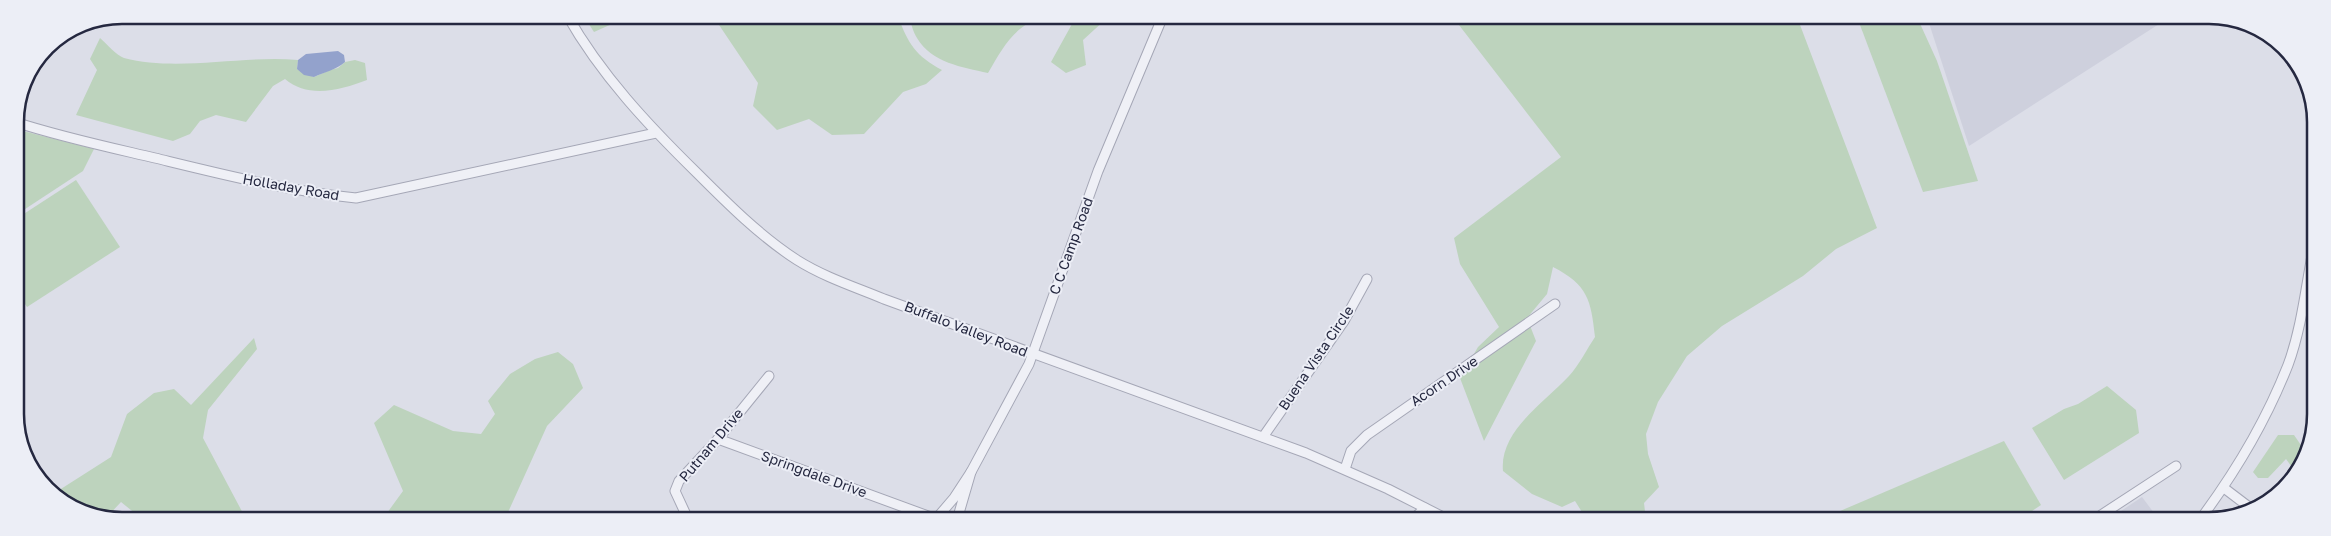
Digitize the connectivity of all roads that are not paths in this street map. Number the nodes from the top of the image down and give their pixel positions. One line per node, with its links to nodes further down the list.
1 (573, 24): 4 (street, Buffalo Valley Road)
2 (1160, 24): 8 (street, C C Camp Road)
3 (24, 125): 4 (street, Holladay Road)
4 (656, 133): 8 (street, Buffalo Valley Road)
5 (1367, 279): 10 (street, Buena Vista Circle)
6 (2307, 281): 15 (street)
7 (1555, 304): 13 (street, Acorn Drive)
8 (1031, 354): 10 (street, Buffalo Valley Road); 14 (street, C C Camp Road)
9 (769, 376): 11 (street, Putnam Drive)
10 (1263, 437): 13 (street, Buffalo Valley Road)
11 (718, 439): 18 (street, Putnam Drive); 19 (street, Springdale Drive)
12 (2176, 466): 24 (street)
13 (1345, 469): 17 (street, Buffalo Valley Road)
14 (971, 472): 20 (street); 21 (street)
15 (2224, 488): 16 (street); 25 (street)
16 (2247, 505)
17 (1425, 508): 22 (street); 23 (street, Buffalo Valley Road)
18 (684, 512)
19 (918, 512)
20 (943, 512)
21 (959, 512)
22 (1421, 512)
23 (1433, 512)
24 (2106, 512)
25 (2206, 512)

